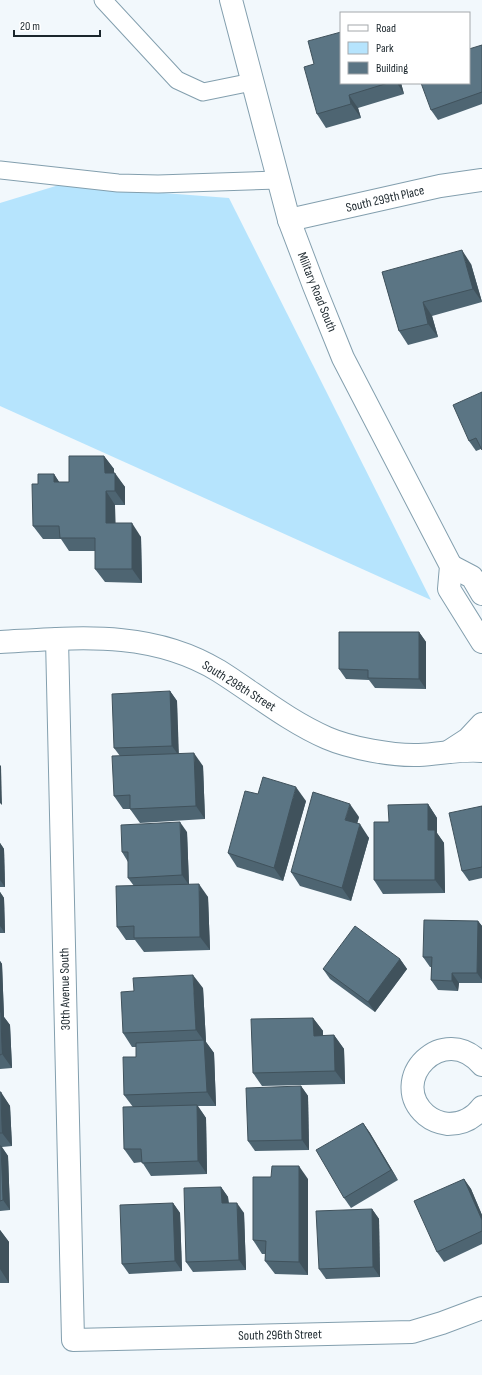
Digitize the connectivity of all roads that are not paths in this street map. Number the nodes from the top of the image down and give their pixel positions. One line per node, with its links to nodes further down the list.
1 (103, 0): 3 (lane)
2 (231, 0): 3 (street, Military Road South)
3 (252, 82): 5 (street, Military Road South)
4 (0, 170): 5 (lane)
5 (278, 180): 7 (street, Military Road South)
6 (482, 180): 7 (street, South 299th Place)
7 (289, 220): 8 (street, Military Road South)
8 (451, 566): 9 (street); 12 (street)
9 (482, 594)
10 (57, 639): 11 (street, South 298th Street); 15 (street, South 298th Street); 19 (street, 30th Avenue South)
11 (0, 642)
12 (482, 642)
13 (482, 724): 15 (street, South 298th Street)
14 (482, 751): 15 (street, South 298th Street)
15 (447, 752)
16 (482, 1065): 17 (street)
17 (481, 1112)
18 (482, 1308): 19 (street, South 296th Street)
19 (73, 1340)

